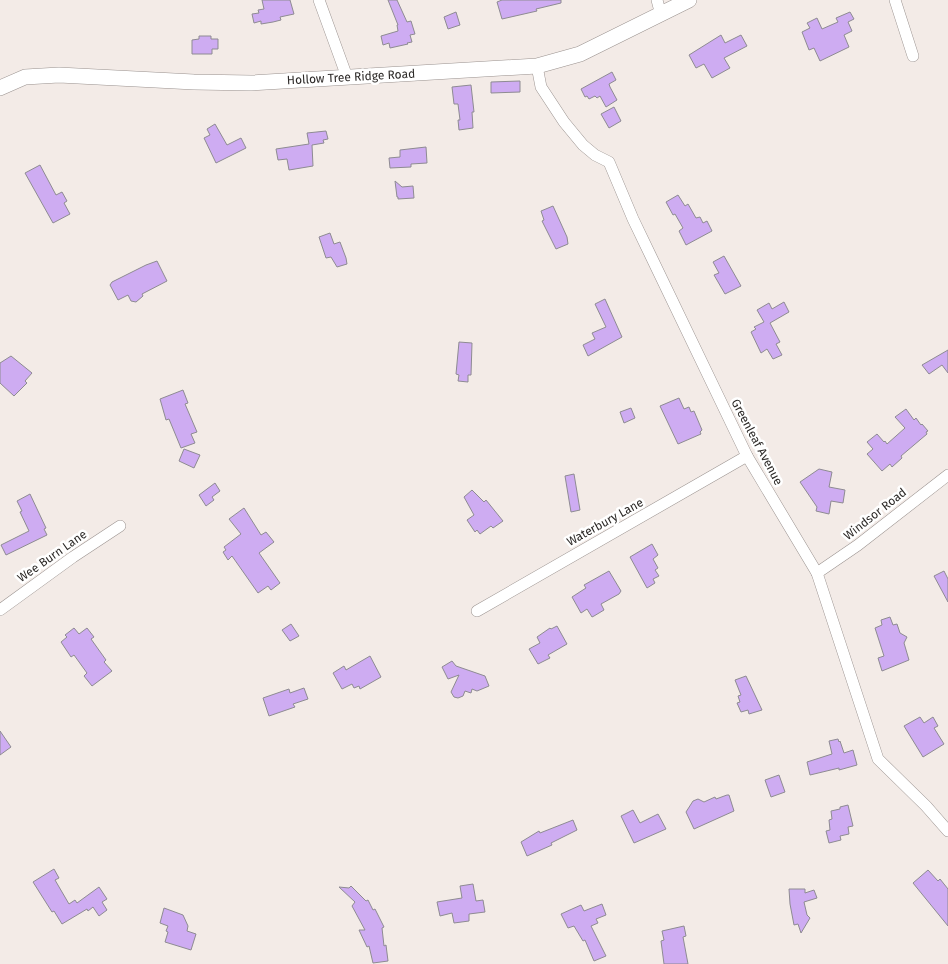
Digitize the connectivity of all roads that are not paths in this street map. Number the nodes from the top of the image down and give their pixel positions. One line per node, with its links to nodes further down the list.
1 (319, 0): 8 (street)
2 (657, 0): 5 (street)
3 (689, 0): 5 (street, Hollow Tree Ridge Road)
4 (895, 0): 6 (street)
5 (661, 15): 7 (street, Hollow Tree Ridge Road)
6 (913, 56)
7 (537, 66): 8 (street, Hollow Tree Ridge Road); 10 (street, Greenleaf Avenue)
8 (347, 77): 9 (street, Hollow Tree Ridge Road)
9 (0, 88)
10 (746, 456): 13 (street, Greenleaf Avenue); 15 (street, Waterbury Lane)
11 (948, 474): 13 (street, Windsor Road)
12 (120, 526): 14 (street, Wee Burn Lane)
13 (817, 574): 16 (street, Greenleaf Avenue)
14 (0, 610)
15 (477, 611)
16 (948, 831)

